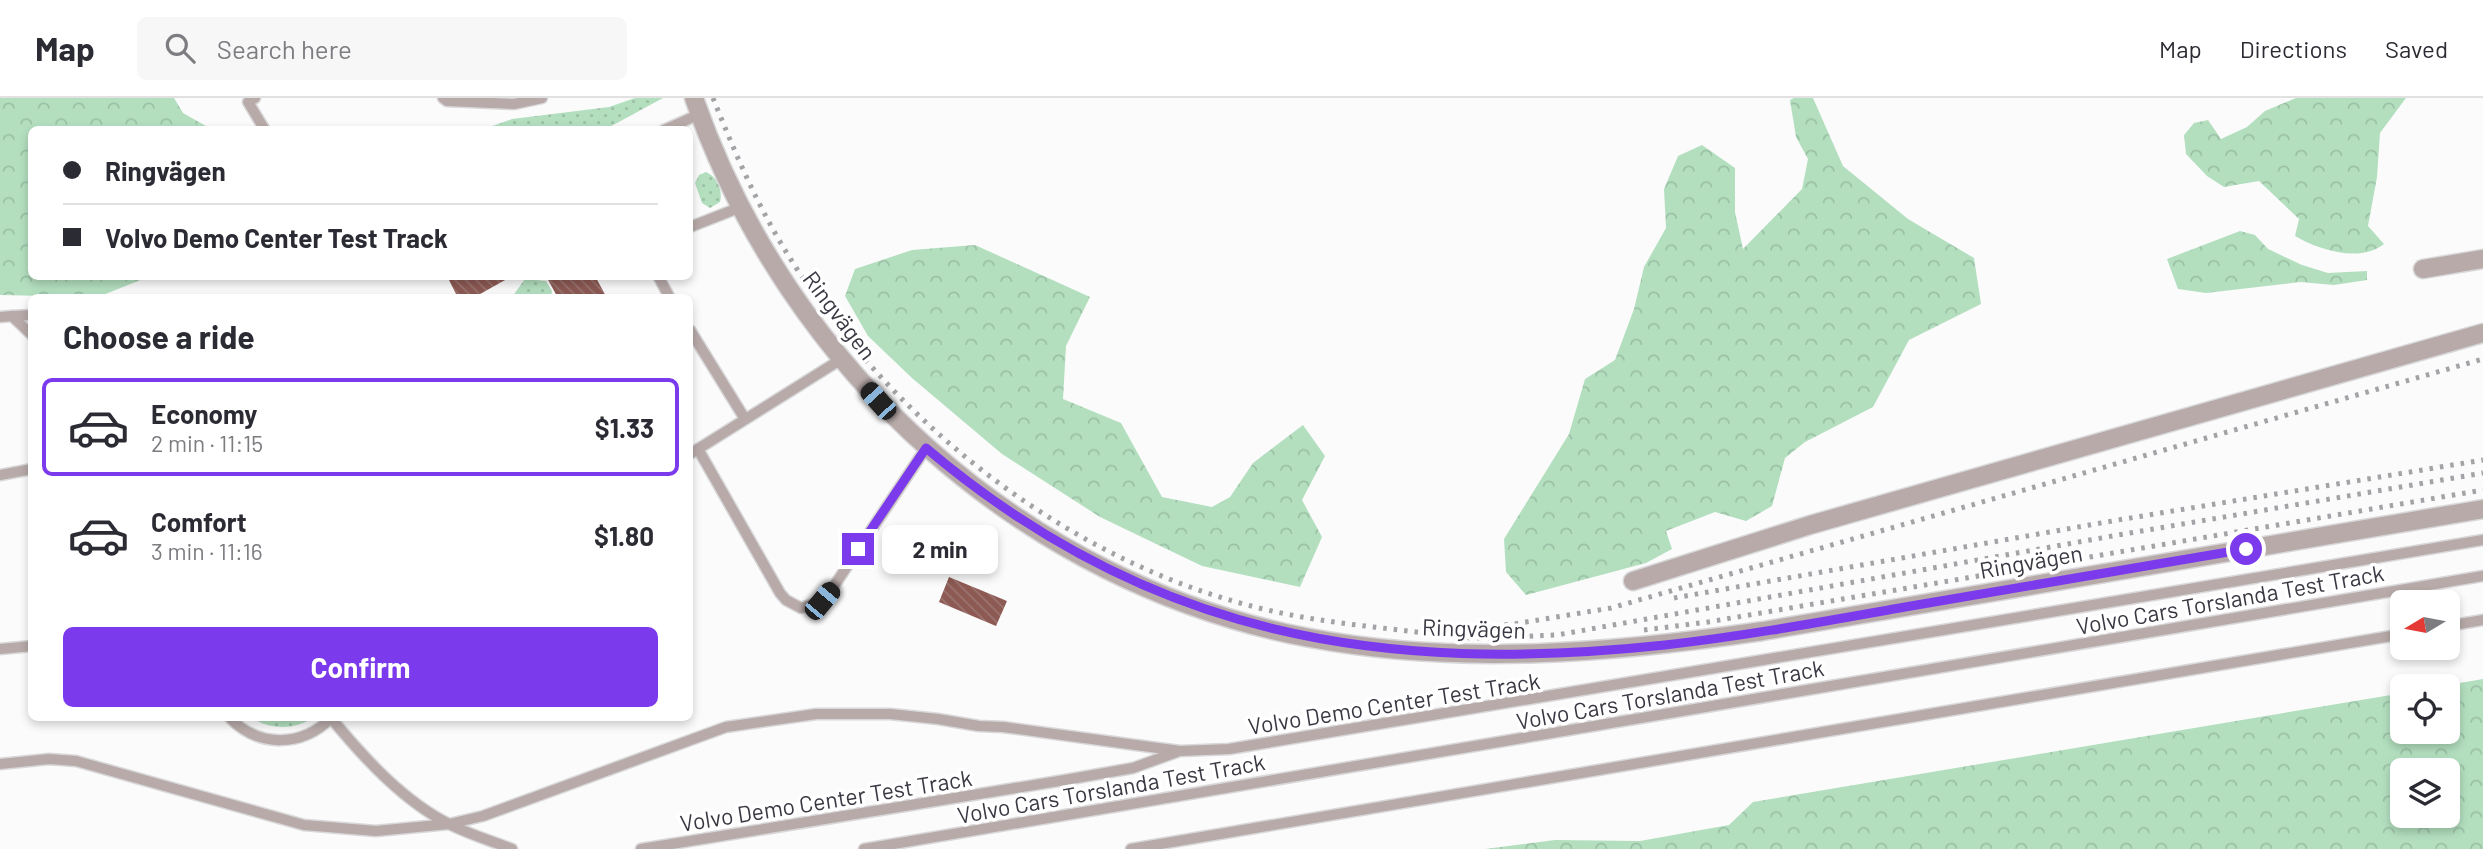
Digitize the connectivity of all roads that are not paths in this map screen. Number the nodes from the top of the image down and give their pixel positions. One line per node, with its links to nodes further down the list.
1 (443, 98): 2 (lane)
2 (542, 98)
3 (250, 99): 5 (lane)
4 (697, 106): 6 (lane); 7 (street, Ringvägen)
5 (263, 126)
6 (670, 126)
7 (741, 207): 8 (lane); 17 (street, Ringvägen)
8 (693, 224)
9 (2483, 259): 10 (street)
10 (2423, 269)
11 (28, 315): 12 (lane)
12 (12, 316): 13 (lane); 14 (lane)
13 (0, 317)
14 (28, 331)
15 (2483, 333): 26 (street)
16 (693, 335): 18 (lane)
17 (840, 360): 18 (lane); 19 (street, Ringvägen)
18 (745, 419): 20 (lane)
19 (926, 448): 20 (lane); 23 (street, Ringvägen)
20 (694, 451)
21 (28, 469): 22 (lane)
22 (0, 475)
23 (2483, 509)
24 (2483, 540): 35 (lane, Volvo Demo Center Test Track)
25 (2483, 576): 40 (lane, Volvo Cars Torslanda Test Track)
26 (1633, 581)
27 (2483, 620): 28 (lane)
28 (2460, 624)
29 (2390, 636): 41 (lane)
30 (28, 646): 31 (lane)
31 (0, 649)
32 (233, 721): 33 (lane, Volvo Demo Center Test Track)
33 (327, 721)
34 (333, 721): 37 (lane, Volvo Demo Center Test Track)
35 (1180, 751): 37 (lane, Volvo Demo Center Test Track); 39 (lane, Volvo Demo Center Test Track)
36 (0, 764): 37 (lane, Volvo Demo Center Test Track)
37 (449, 824): 38 (lane, Volvo Demo Center Test Track)
38 (512, 849)
39 (641, 849)
40 (864, 849)
41 (1131, 849)

